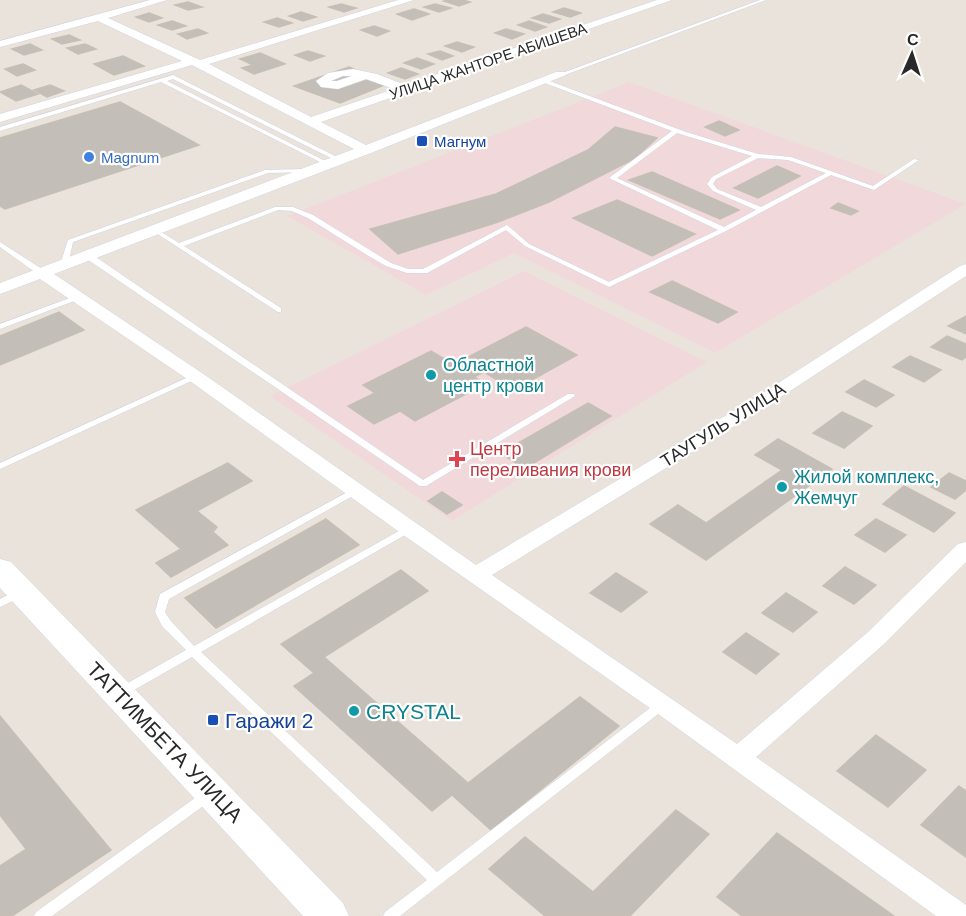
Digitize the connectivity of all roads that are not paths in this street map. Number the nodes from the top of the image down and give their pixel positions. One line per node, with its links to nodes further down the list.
1 (162, 0): 5 (street)
2 (409, 0): 7 (street)
3 (667, 0): 12 (street, УЛИЦА ЖАНТОРЕ АБИШЕВА)
4 (764, 0): 9 (lane)
5 (98, 17): 6 (street); 7 (street)
6 (0, 44)
7 (196, 63): 13 (street); 14 (street)
8 (365, 75): 12 (street)
9 (560, 75): 11 (street)
10 (162, 80): 15 (lane); 20 (lane); 20 (lane)
11 (544, 81): 16 (lane); 17 (street)
12 (404, 89): 14 (street, УЛИЦА ЖАНТОРЕ АБИШЕВА)
13 (0, 118)
14 (309, 122): 17 (street)
15 (0, 129)
16 (677, 130): 18 (lane); 24 (lane)
17 (366, 150): 20 (street)
18 (757, 156): 22 (lane); 23 (lane)
19 (916, 160): 22 (lane)
20 (333, 162): 21 (street)
21 (312, 171): 25 (street); 29 (lane)
22 (829, 174): 23 (lane)
23 (762, 210): 24 (lane)
24 (724, 230): 27 (lane)
25 (156, 231): 27 (lane); 28 (street)
26 (0, 244): 31 (lane)
27 (179, 245): 34 (lane)
28 (87, 255): 29 (street); 37 (lane)
29 (64, 265): 31 (street)
30 (966, 269): 42 (street, ТАУГУЛЬ УЛИЦА)
31 (42, 273): 32 (street); 33 (street)
32 (0, 289)
33 (78, 298): 35 (lane); 36 (street)
34 (278, 310)
35 (0, 327)
36 (196, 378): 38 (lane); 39 (street)
37 (571, 396)
38 (0, 466)
39 (355, 491): 40 (street); 44 (lane)
40 (409, 530): 42 (street); 44 (lane)
41 (966, 549): 47 (street)
42 (476, 576): 46 (street)
43 (7, 588): 45 (main road, ТАТТИМБЕТА УЛИЦА)
44 (193, 651): 45 (lane); 49 (lane)
45 (118, 694): 48 (main road, ТАТТИМБЕТА УЛИЦА)
46 (663, 704): 47 (street); 49 (lane)
47 (737, 759): 53 (street)
48 (213, 792): 50 (lane); 51 (main road, ТАТТИМБЕТА УЛИЦА)
49 (436, 880): 52 (lane)
50 (41, 916)
51 (329, 916)
52 (390, 916)
53 (958, 916)

